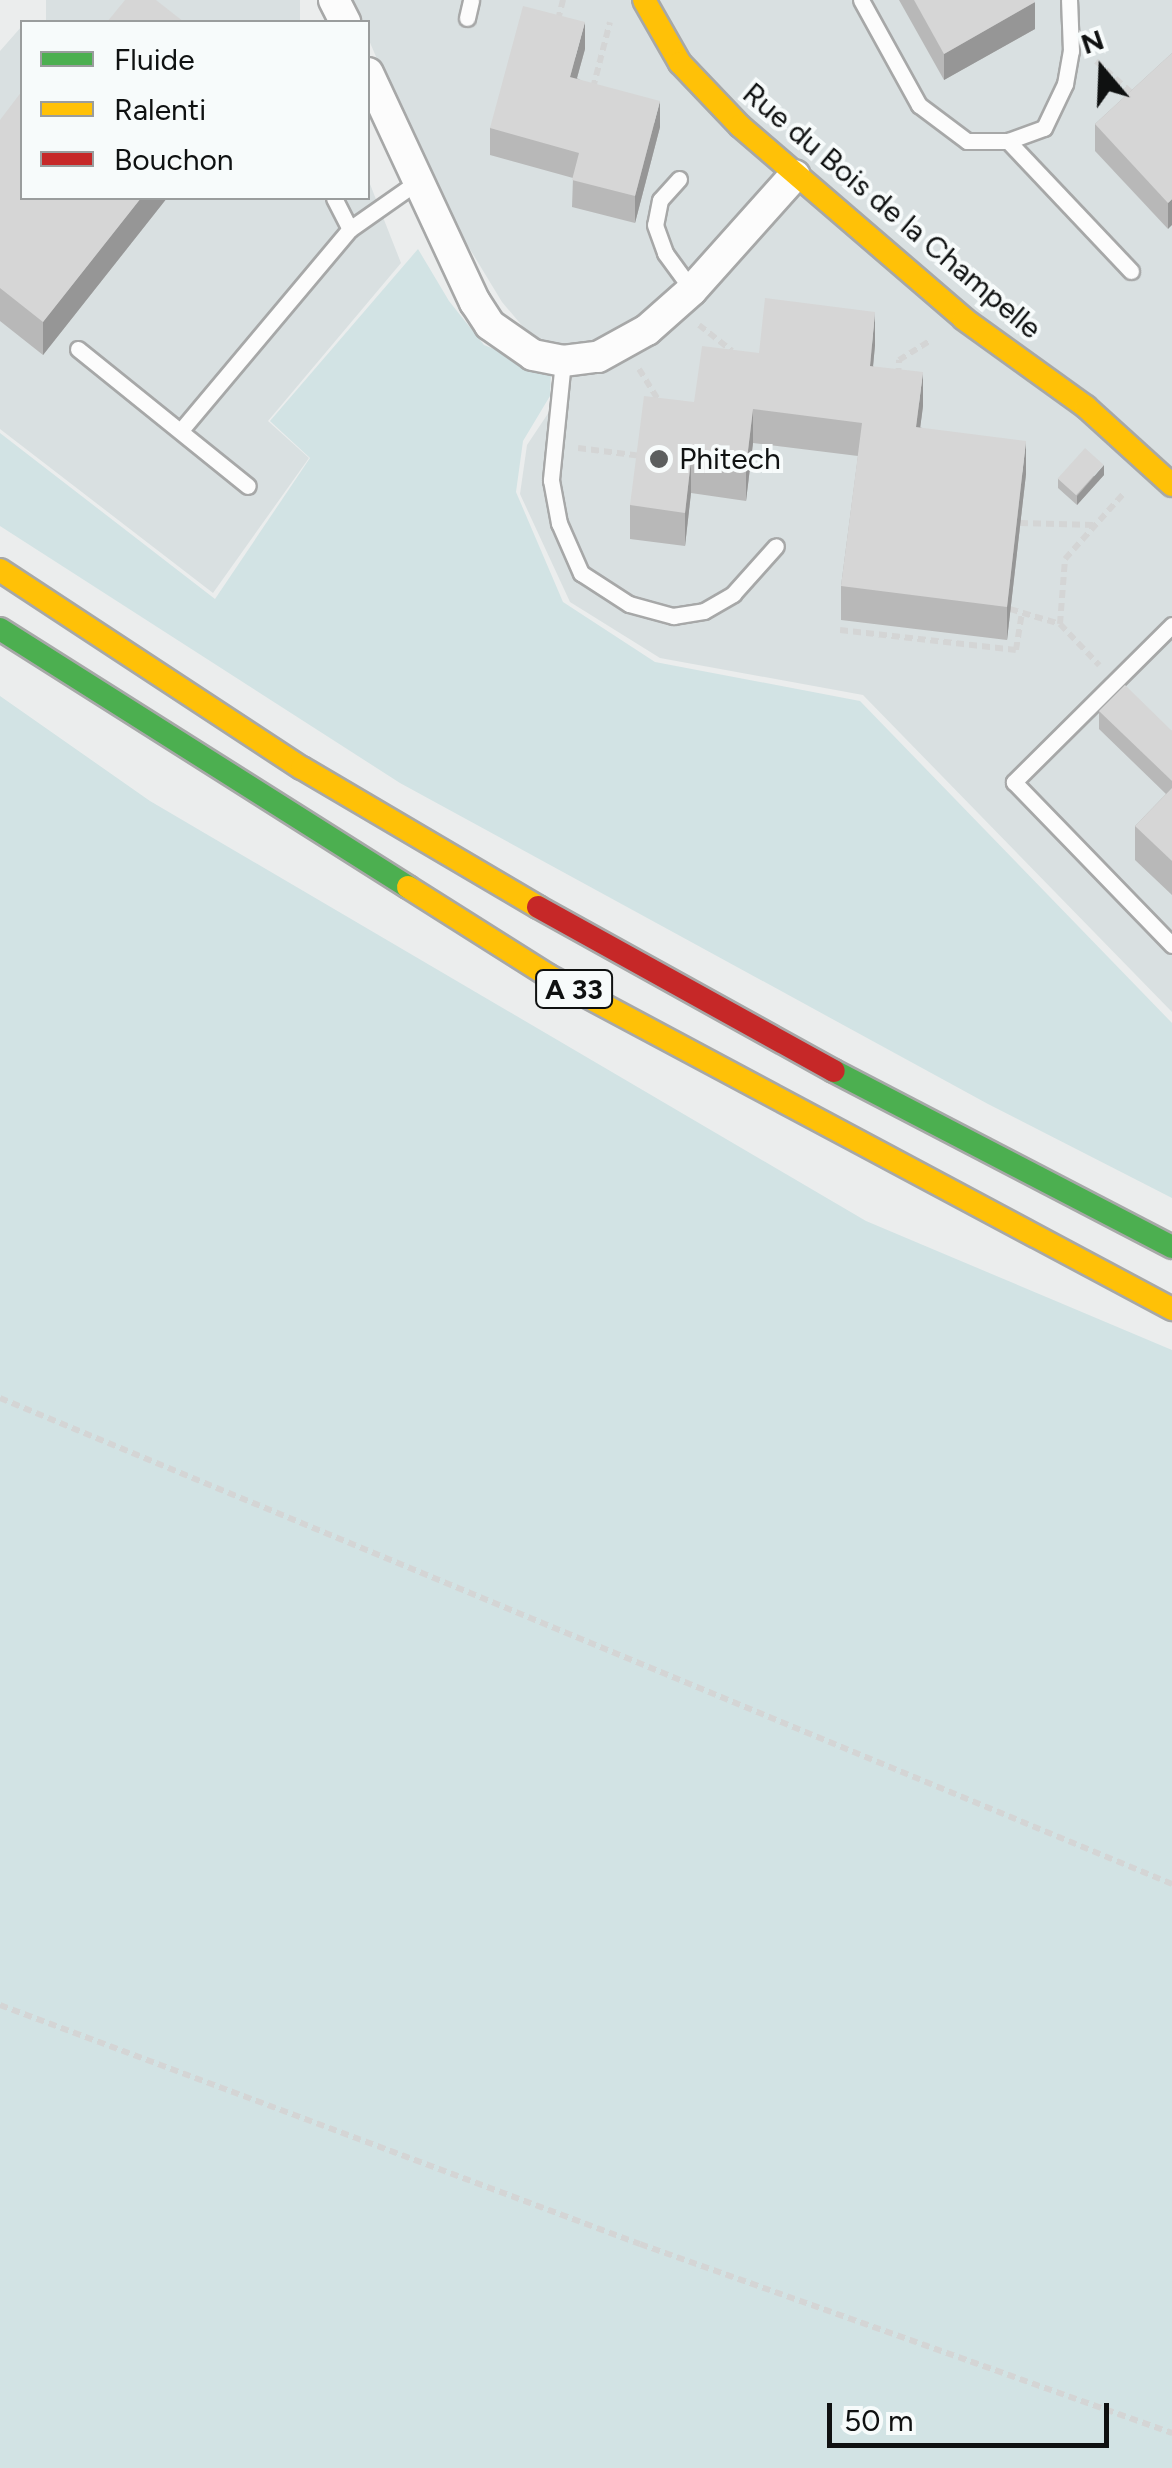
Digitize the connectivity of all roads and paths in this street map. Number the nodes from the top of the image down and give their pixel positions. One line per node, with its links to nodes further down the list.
1 (471, 0): 6 (lane)
2 (563, 0): 8 (path)
3 (860, 0): 15 (lane)
4 (1069, 0): 15 (lane)
5 (652, 5): 16 (main road, Rue du Bois de la Champelle)
6 (467, 18)
7 (611, 18): 12 (path)
8 (556, 27)
9 (1100, 62): 13 (path)
10 (370, 78): 18 (street)
11 (1146, 82): 13 (path)
12 (592, 90)
13 (1133, 94): 14 (path)
14 (1144, 106)
15 (1008, 141): 21 (lane)
16 (796, 175): 22 (street); 23 (main road, Rue du Bois de la Champelle)
17 (679, 179): 22 (lane)
18 (416, 182): 20 (lane); 27 (street)
19 (335, 200): 20 (lane)
20 (350, 229): 32 (lane)
21 (1130, 272)
22 (685, 297): 24 (street); 26 (path)
23 (964, 319): 29 (path); 35 (main road, Rue du Bois de la Champelle)
24 (624, 345): 27 (street); 31 (path)
25 (78, 349): 32 (lane)
26 (741, 356)
27 (563, 362): 33 (lane)
28 (885, 372): 29 (path)
29 (898, 374): 30 (path)
30 (897, 388)
31 (675, 409)
32 (182, 429): 37 (lane)
33 (555, 445): 34 (path); 40 (lane)
34 (641, 456)
35 (1149, 463): 36 (main road, Rue du Bois de la Champelle); 39 (path)
36 (1172, 485)
37 (248, 486)
38 (1020, 523): 39 (path)
39 (1096, 525): 44 (path)
40 (776, 546)
41 (0, 570): 50 (main road, A 33)
42 (1010, 609): 43 (path)
43 (1022, 612): 44 (path); 47 (path)
44 (1060, 624): 48 (path)
45 (1172, 625): 48 (lane)
46 (0, 629): 51 (main road, A 33)
47 (840, 630)
48 (1114, 682): 49 (lane)
49 (1172, 945)
50 (1172, 1247)
51 (1172, 1308)
52 (0, 1398): 53 (path)
53 (1172, 1884)
54 (0, 2005): 55 (path)
55 (1172, 2433)

